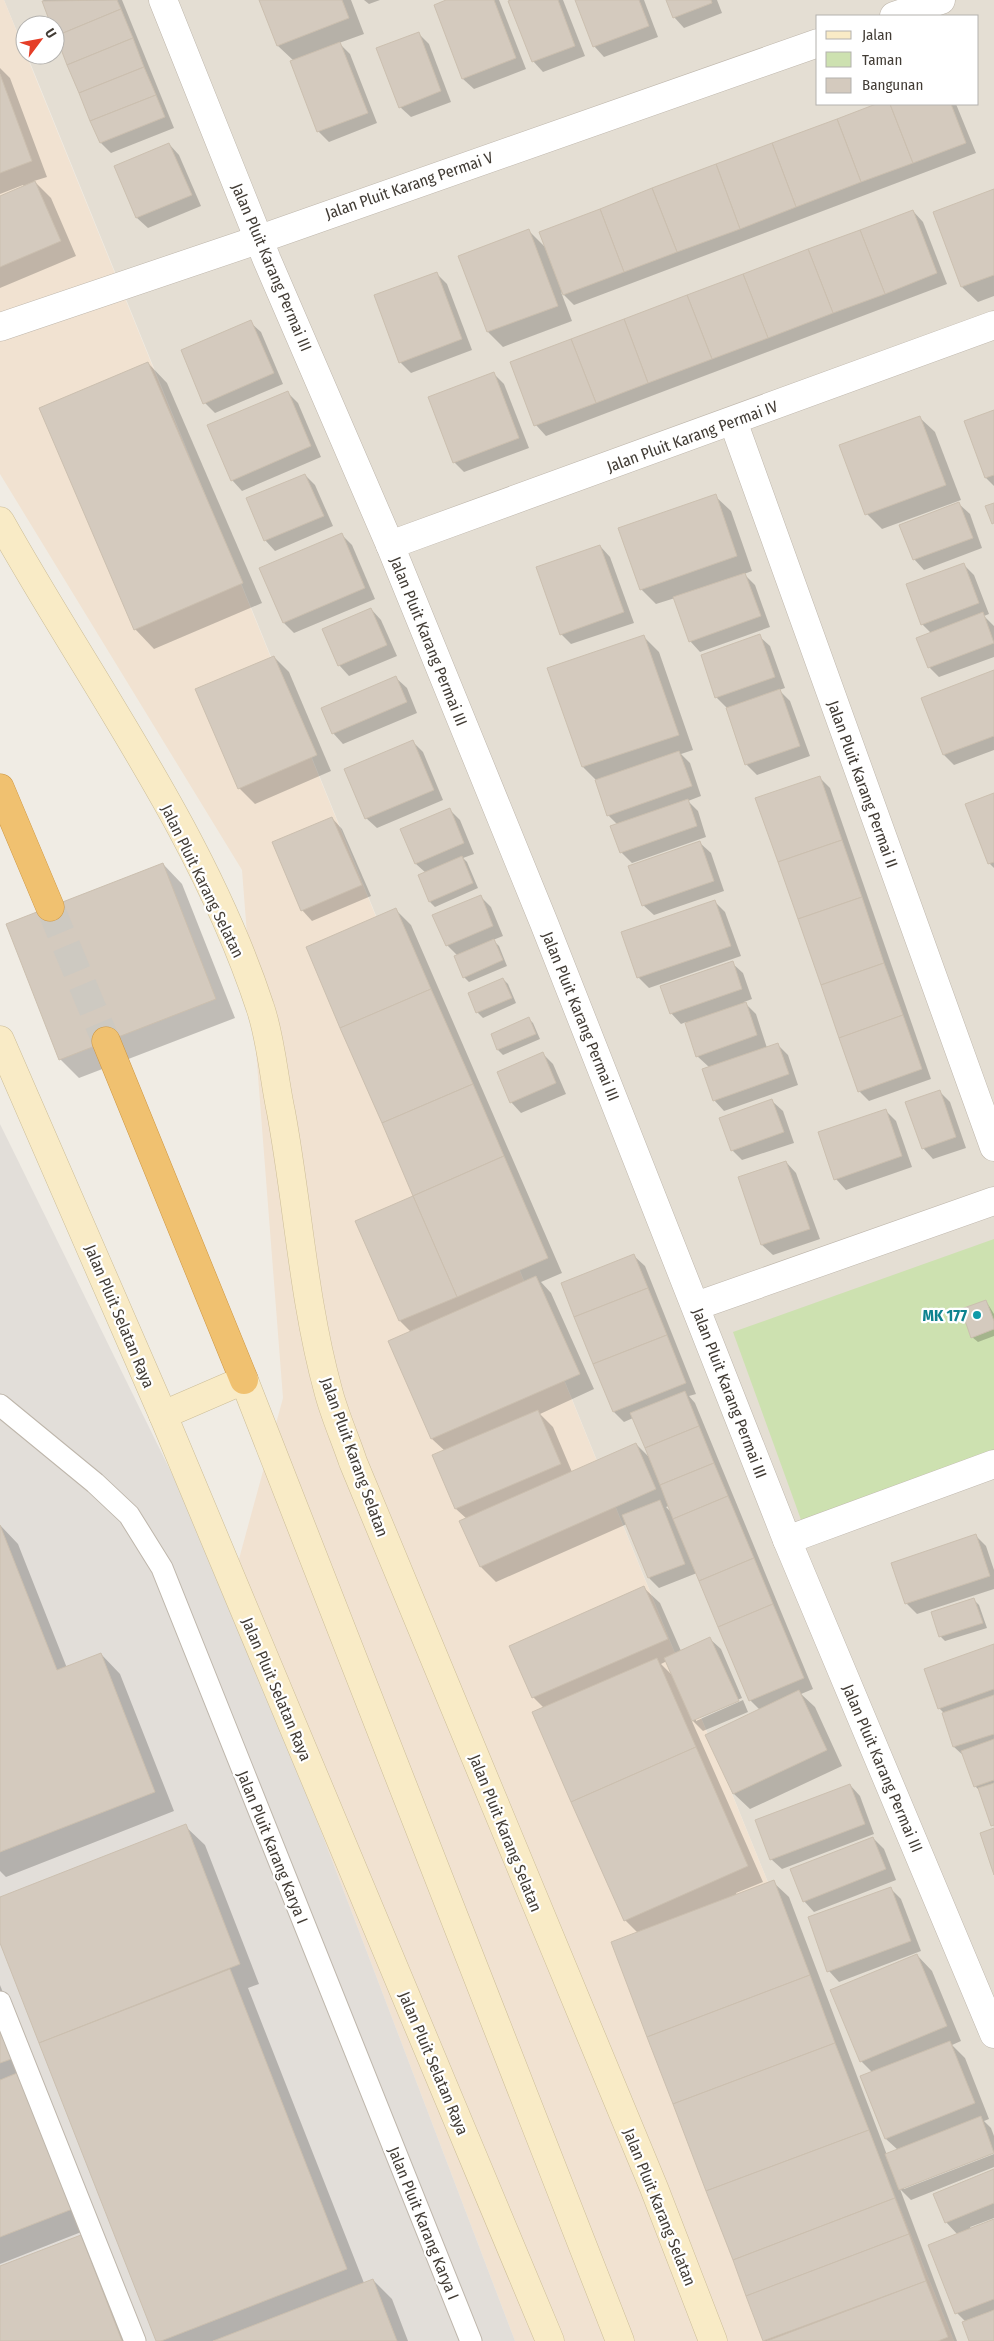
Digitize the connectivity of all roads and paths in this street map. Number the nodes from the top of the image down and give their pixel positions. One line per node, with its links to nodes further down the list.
1 (163, 0): 5 (street, Jalan Pluit Karang Permai III)
2 (941, 0): 3 (street)
3 (897, 15)
4 (816, 44): 5 (street, Jalan Pluit Karang Permai V)
5 (260, 239): 7 (street, Jalan Pluit Karang Permai V); 10 (street, Jalan Pluit Karang Permai III)
6 (994, 325): 8 (street, Jalan Pluit Karang Permai IV)
7 (0, 327)
8 (733, 421): 10 (street, Jalan Pluit Karang Permai IV); 15 (street, Jalan Pluit Karang Permai II)
9 (0, 521): 29 (main road, Jalan Pluit Karang Selatan)
10 (390, 545): 17 (street, Jalan Pluit Karang Permai III)
11 (0, 788): 12 (highway)
12 (50, 907)
13 (0, 1040): 20 (main road, Jalan Pluit Selatan Raya)
14 (106, 1041): 18 (highway)
15 (994, 1147)
16 (994, 1201): 17 (street)
17 (696, 1306): 22 (street, Jalan Pluit Karang Permai III)
18 (244, 1380): 20 (main road); 28 (main road)
19 (0, 1405): 26 (lane, Jalan Pluit Karang Karya I)
20 (163, 1415): 27 (main road, Jalan Pluit Selatan Raya)
21 (994, 1464): 22 (street)
22 (787, 1540): 24 (street, Jalan Pluit Karang Permai III)
23 (0, 2002): 25 (lane)
24 (994, 2034)
25 (135, 2341)
26 (471, 2341)
27 (550, 2341)
28 (620, 2341)
29 (713, 2341)

